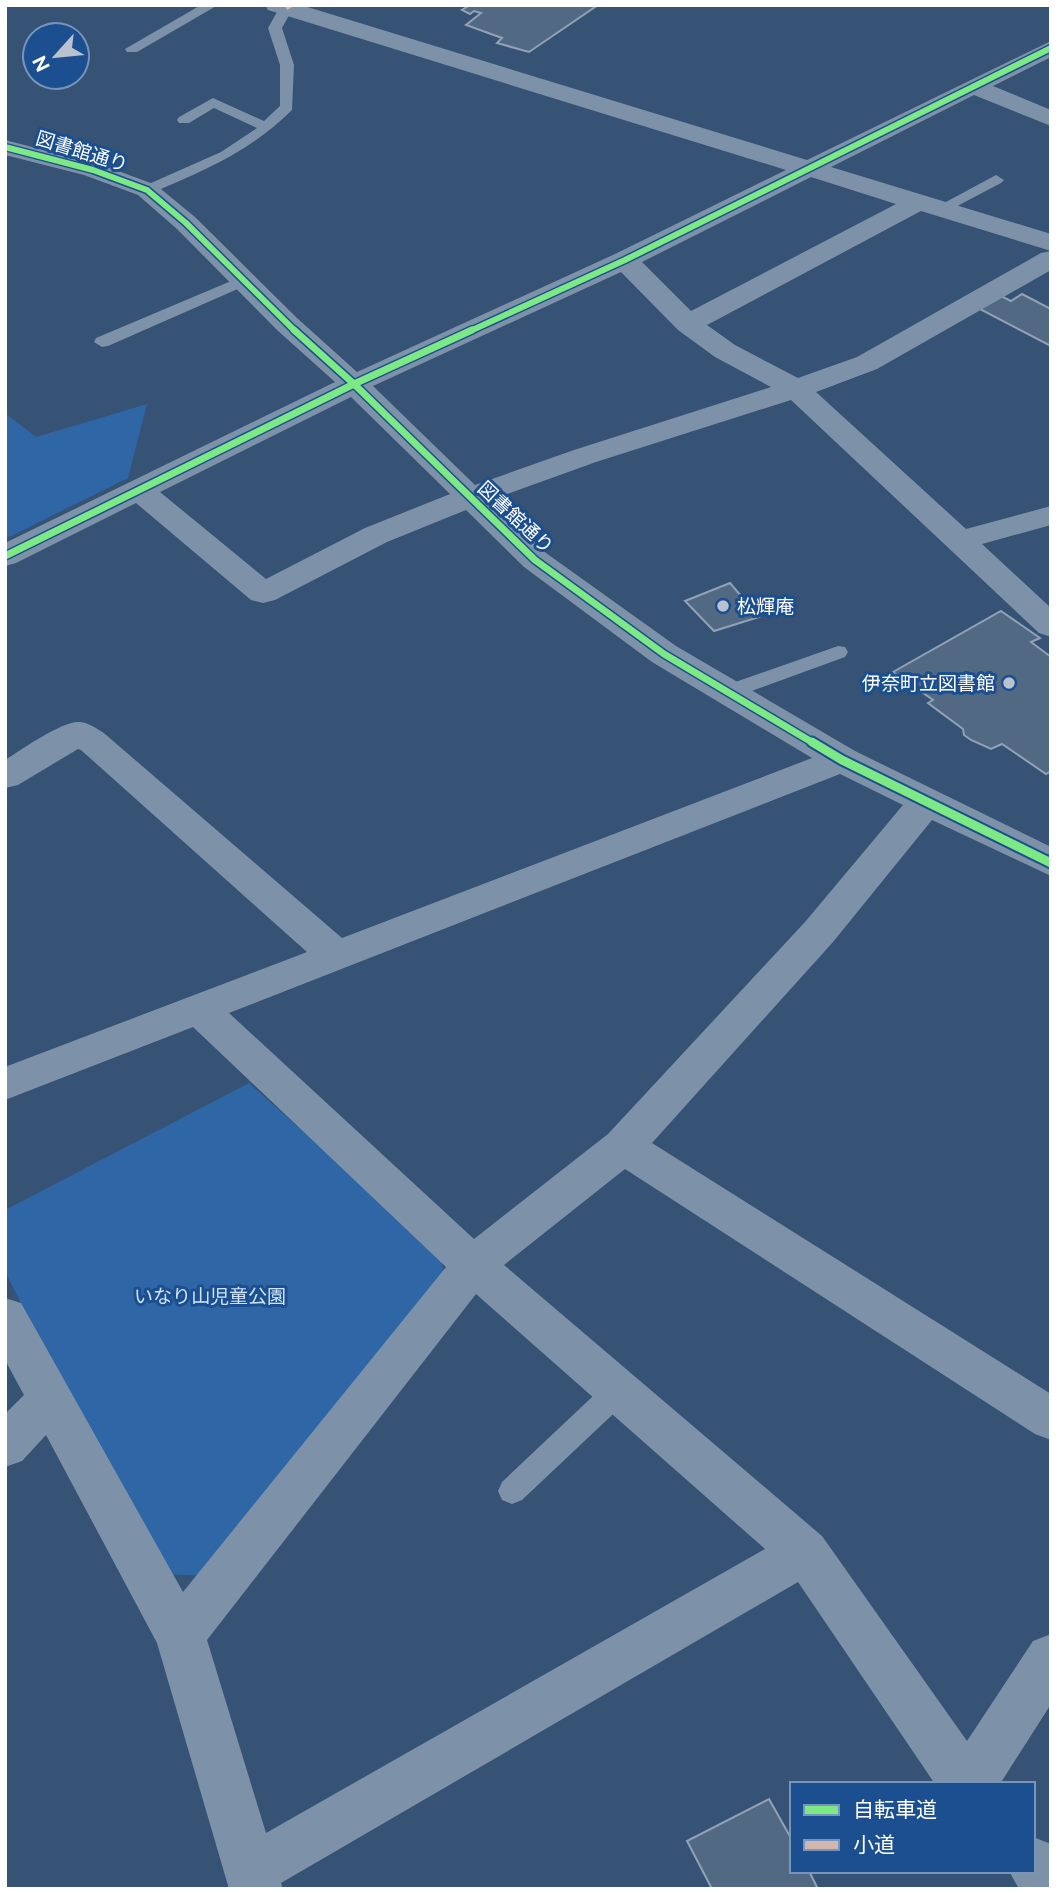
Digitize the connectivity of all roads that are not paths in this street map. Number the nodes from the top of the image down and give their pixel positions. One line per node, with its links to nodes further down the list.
1 (211, 5): 4 (lane)
2 (281, 7): 8 (lane); 10 (street)
3 (1051, 48): 5 (street)
4 (132, 49)
5 (975, 87): 6 (street); 10 (street)
6 (1051, 119)
7 (184, 120): 8 (lane)
8 (266, 127): 12 (lane)
9 (5, 147): 12 (street, 図書館通り)
10 (805, 168): 13 (street); 16 (street)
11 (996, 180): 13 (lane)
12 (147, 190): 17 (street, 図書館通り)
13 (928, 206): 14 (street); 18 (street)
14 (1051, 243)
15 (1051, 259): 21 (street)
16 (625, 260): 18 (street); 20 (street)
17 (243, 281): 19 (lane); 20 (street, 図書館通り)
18 (688, 324): 21 (street)
19 (102, 342)
20 (354, 384): 22 (street); 23 (street, 図書館通り)
21 (796, 389): 23 (street); 25 (street)
22 (139, 490): 23 (street); 26 (street)
23 (468, 498): 29 (street, 図書館通り)
24 (1051, 515): 25 (street)
25 (959, 541): 27 (street)
26 (5, 556)
27 (1051, 626)
28 (838, 652): 29 (lane)
29 (728, 692): 30 (street, 図書館通り)
30 (842, 760): 32 (street, 図書館通り); 34 (street)
31 (13, 761): 34 (street)
32 (926, 802): 33 (street, 図書館通り); 37 (street)
33 (1051, 863)
34 (337, 956): 35 (street)
35 (199, 1009): 36 (street); 38 (street)
36 (5, 1084)
37 (623, 1146): 38 (street); 42 (street)
38 (473, 1265): 40 (street); 46 (street)
39 (5, 1317): 41 (street)
40 (618, 1391): 44 (lane); 45 (street)
41 (51, 1398): 43 (street); 46 (street)
42 (1051, 1419)
43 (5, 1446)
44 (512, 1491)
45 (806, 1552): 48 (street); 51 (street)
46 (180, 1635): 51 (street)
47 (1051, 1658): 49 (street)
48 (967, 1782)
49 (969, 1782)
50 (1035, 1866): 52 (street)
51 (254, 1880)
52 (1051, 1885)

